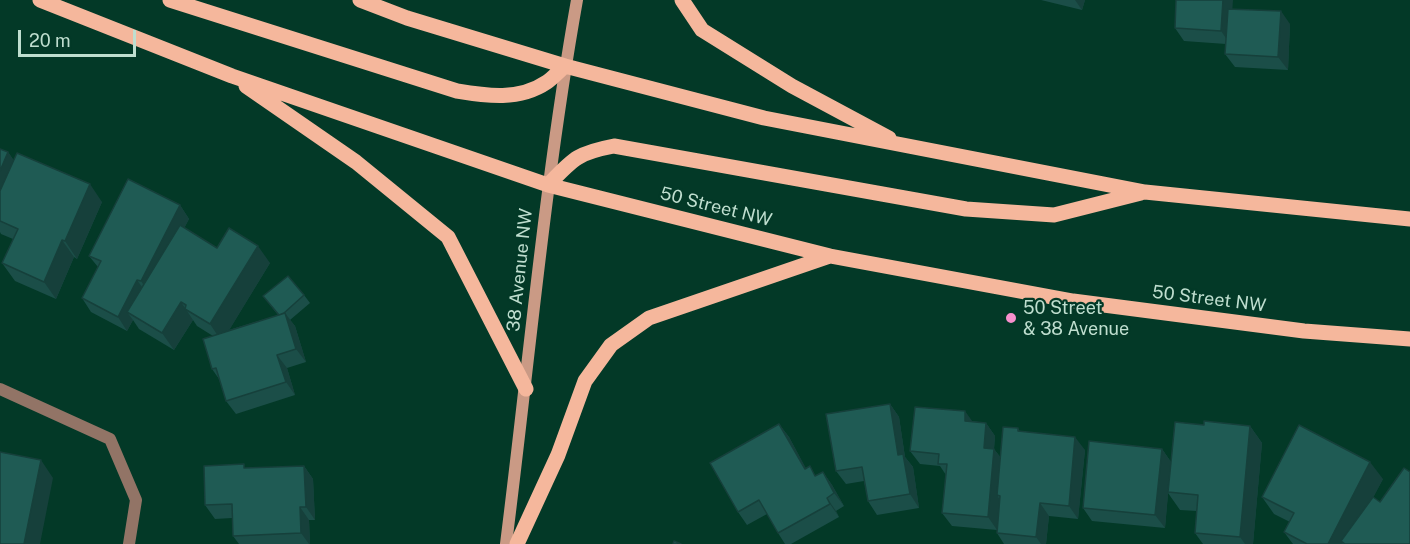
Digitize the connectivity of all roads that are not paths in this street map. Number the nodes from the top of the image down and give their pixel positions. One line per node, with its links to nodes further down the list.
1 (40, 0): 7 (main road, 50 Street NW)
2 (170, 0): 6 (main road)
3 (360, 0): 6 (main road)
4 (577, 0): 6 (street, 38 Avenue NW)
5 (682, 0): 8 (main road)
6 (565, 66): 8 (main road); 9 (street, 38 Avenue NW)
7 (232, 76): 9 (main road, 50 Street NW); 15 (main road)
8 (905, 146): 10 (main road)
9 (548, 185): 10 (main road); 12 (main road, 50 Street NW); 15 (street, 38 Avenue NW)
10 (1145, 192): 11 (main road)
11 (1410, 219)
12 (830, 256): 13 (main road, 50 Street NW); 18 (main road)
13 (1410, 339)
14 (0, 389): 16 (street)
15 (526, 389): 17 (street, 38 Avenue NW)
16 (129, 544)
17 (506, 544)
18 (517, 544)

